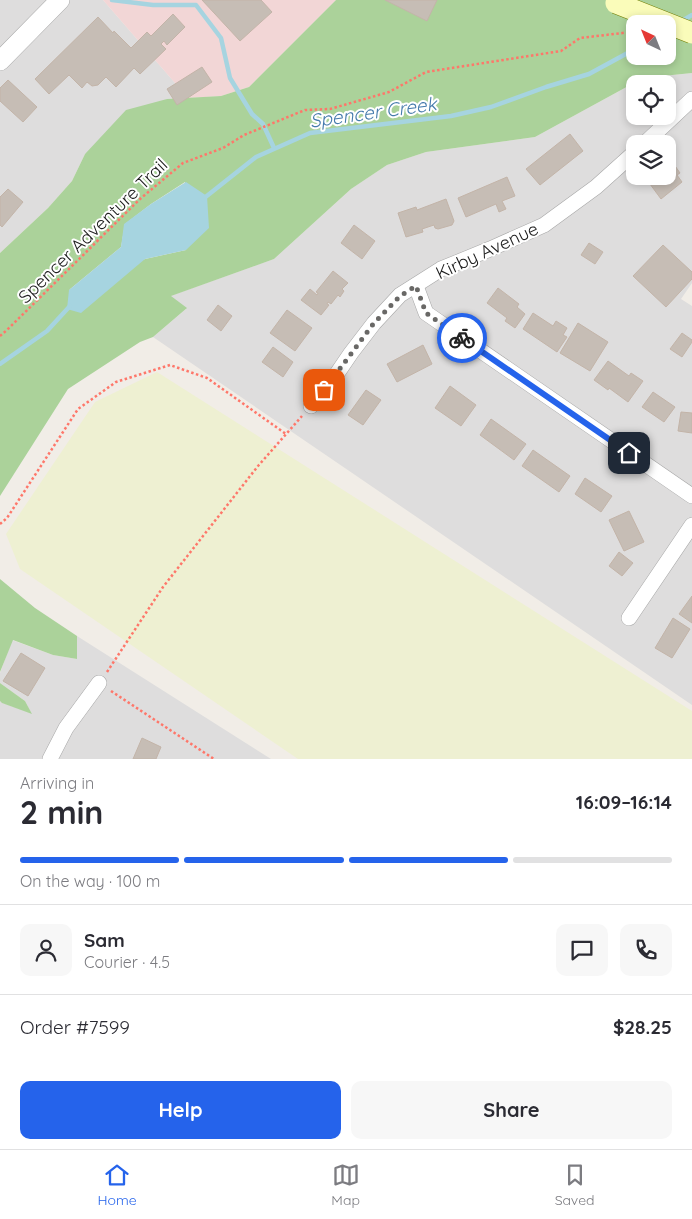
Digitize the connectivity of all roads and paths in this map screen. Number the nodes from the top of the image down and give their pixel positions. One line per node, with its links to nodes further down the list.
1 (60, 0): 5 (street)
2 (616, 3): 4 (main road, bridge)
3 (626, 33): 10 (path, Spencer Adventure Trail)
4 (692, 33)
5 (0, 61)
6 (692, 99): 7 (street)
7 (654, 135)
8 (626, 160): 9 (street, Kirby Avenue)
9 (416, 286): 11 (street, Kirby Avenue); 13 (street)
10 (0, 336)
11 (311, 406): 12 (path)
12 (287, 434): 14 (path); 17 (path)
13 (692, 496)
14 (0, 524)
15 (692, 524): 16 (street)
16 (629, 618)
17 (99, 683): 18 (street); 19 (path)
18 (50, 759)
19 (214, 759)

